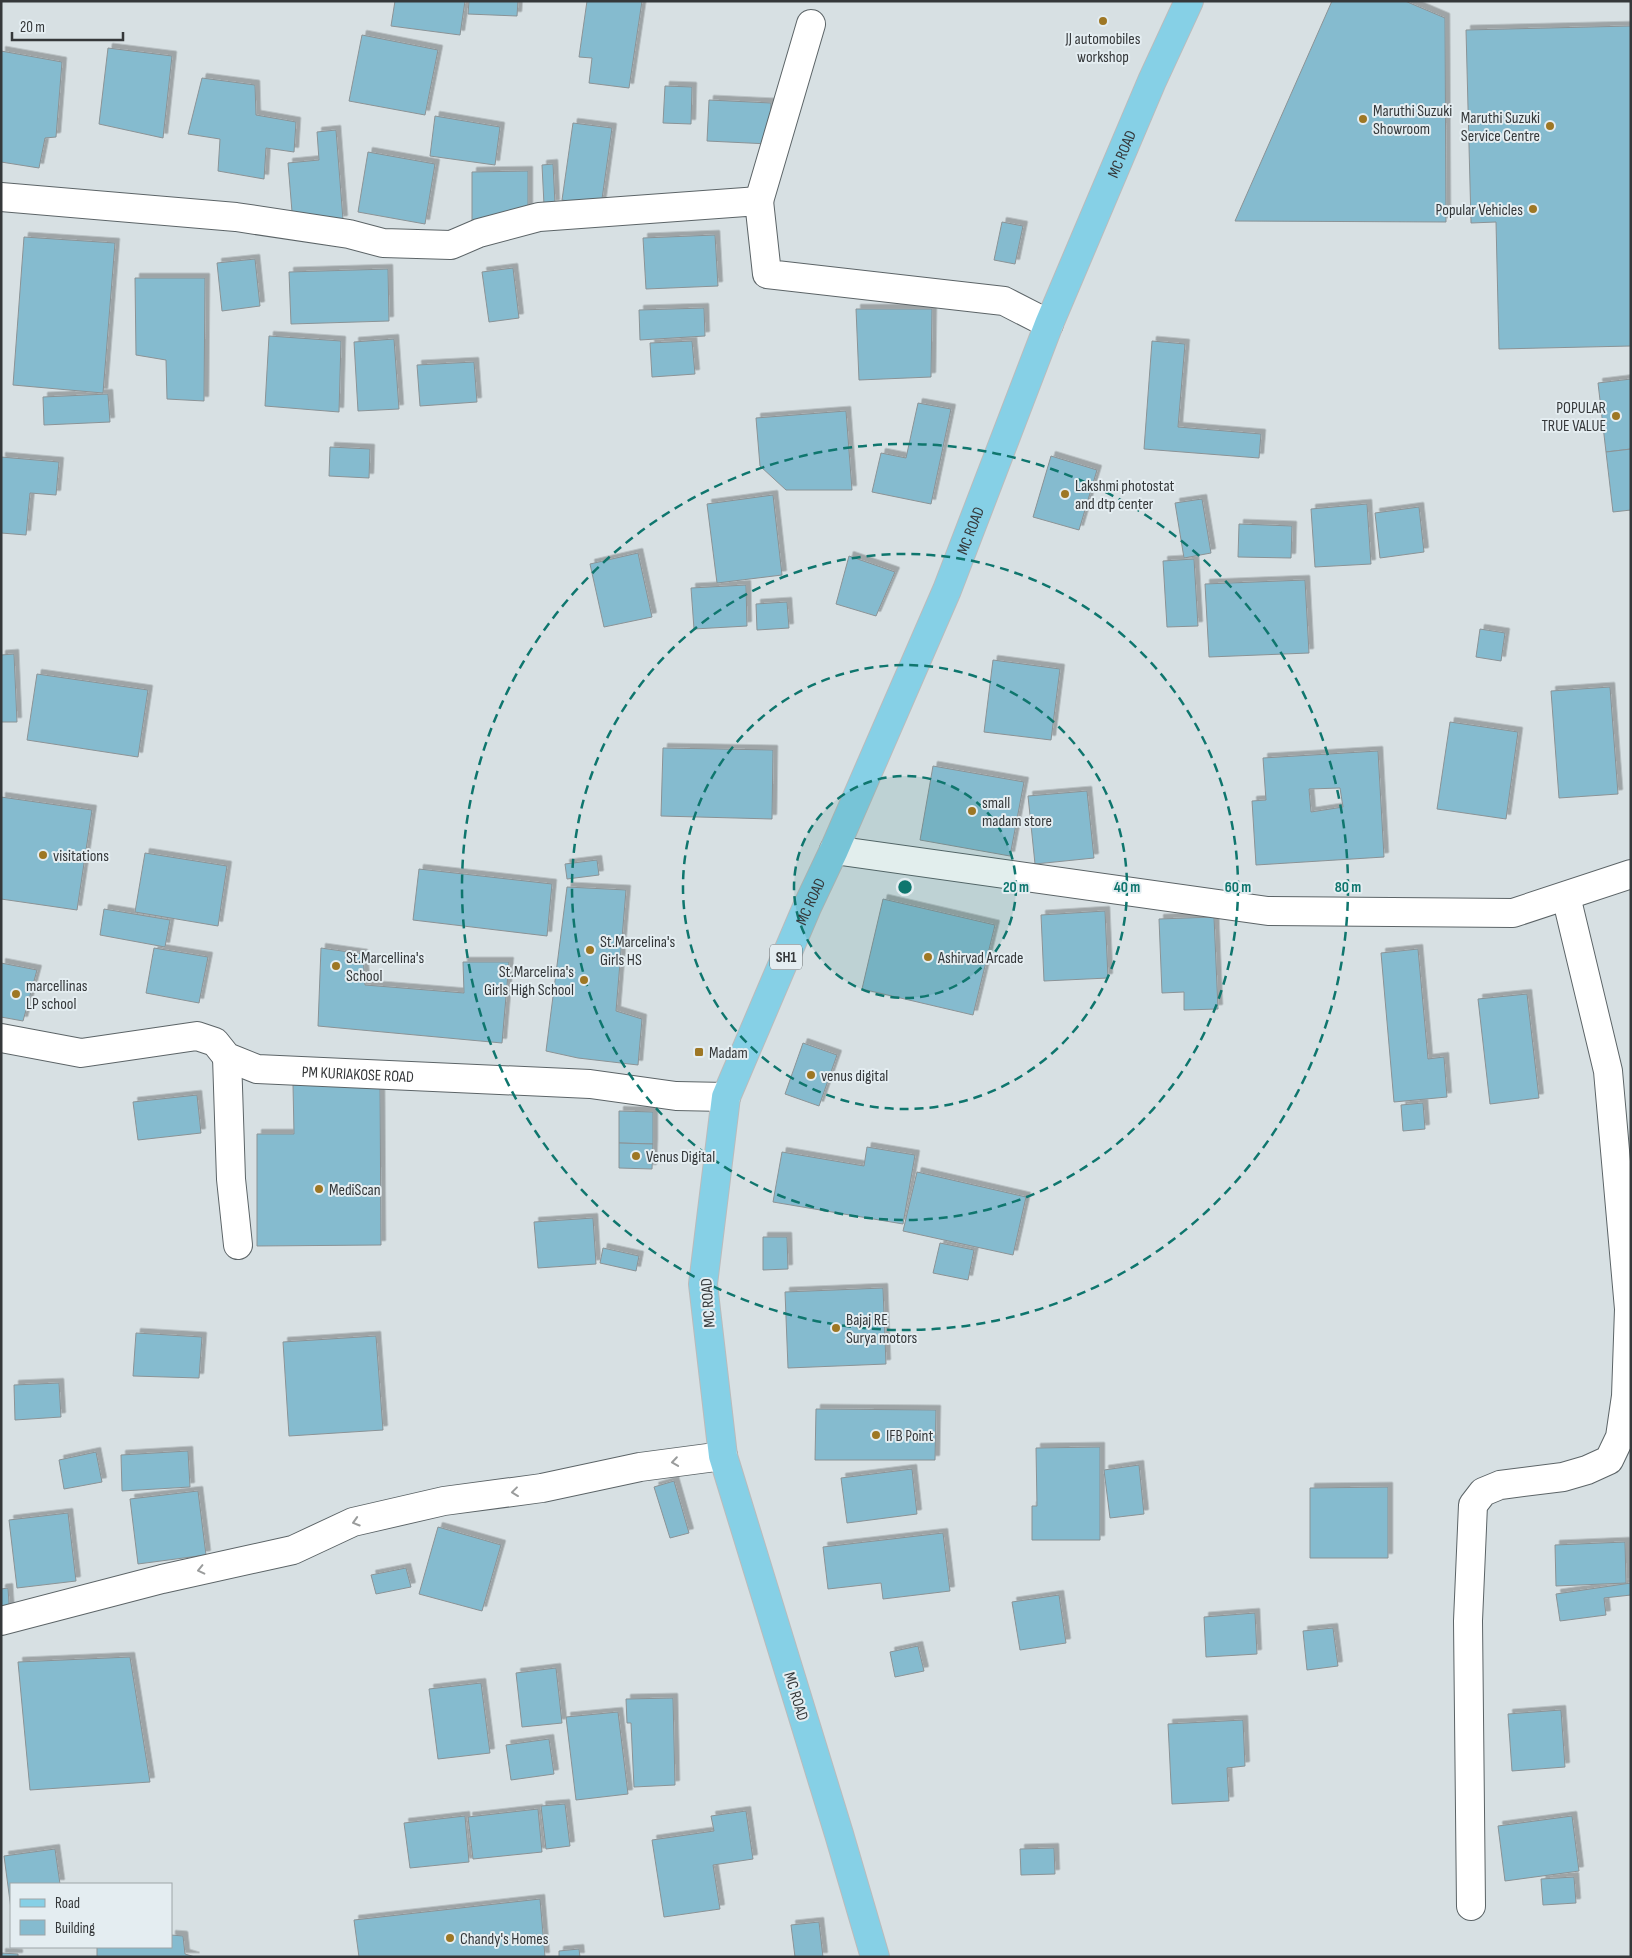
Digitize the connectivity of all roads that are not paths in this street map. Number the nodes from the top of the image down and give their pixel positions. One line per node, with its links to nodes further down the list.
1 (1190, 1): 5 (main road, MC ROAD / SH1)
2 (811, 24): 4 (street)
3 (1, 197): 4 (street)
4 (759, 201): 5 (street)
5 (1049, 324): 6 (main road, MC ROAD / SH1)
6 (834, 850): 8 (street); 11 (main road, MC ROAD / SH1)
7 (1631, 874): 8 (street)
8 (1566, 896): 12 (street)
9 (1, 1038): 10 (street, PM KURIAKOSE ROAD)
10 (227, 1057): 11 (street, PM KURIAKOSE ROAD); 13 (street)
11 (726, 1097): 14 (main road, MC ROAD / SH1)
12 (1623, 1152): 16 (street)
13 (238, 1245)
14 (723, 1456): 15 (street, one-way to 15); 17 (main road, MC ROAD / SH1)
15 (1, 1620)
16 (1471, 1906)
17 (874, 1957)

